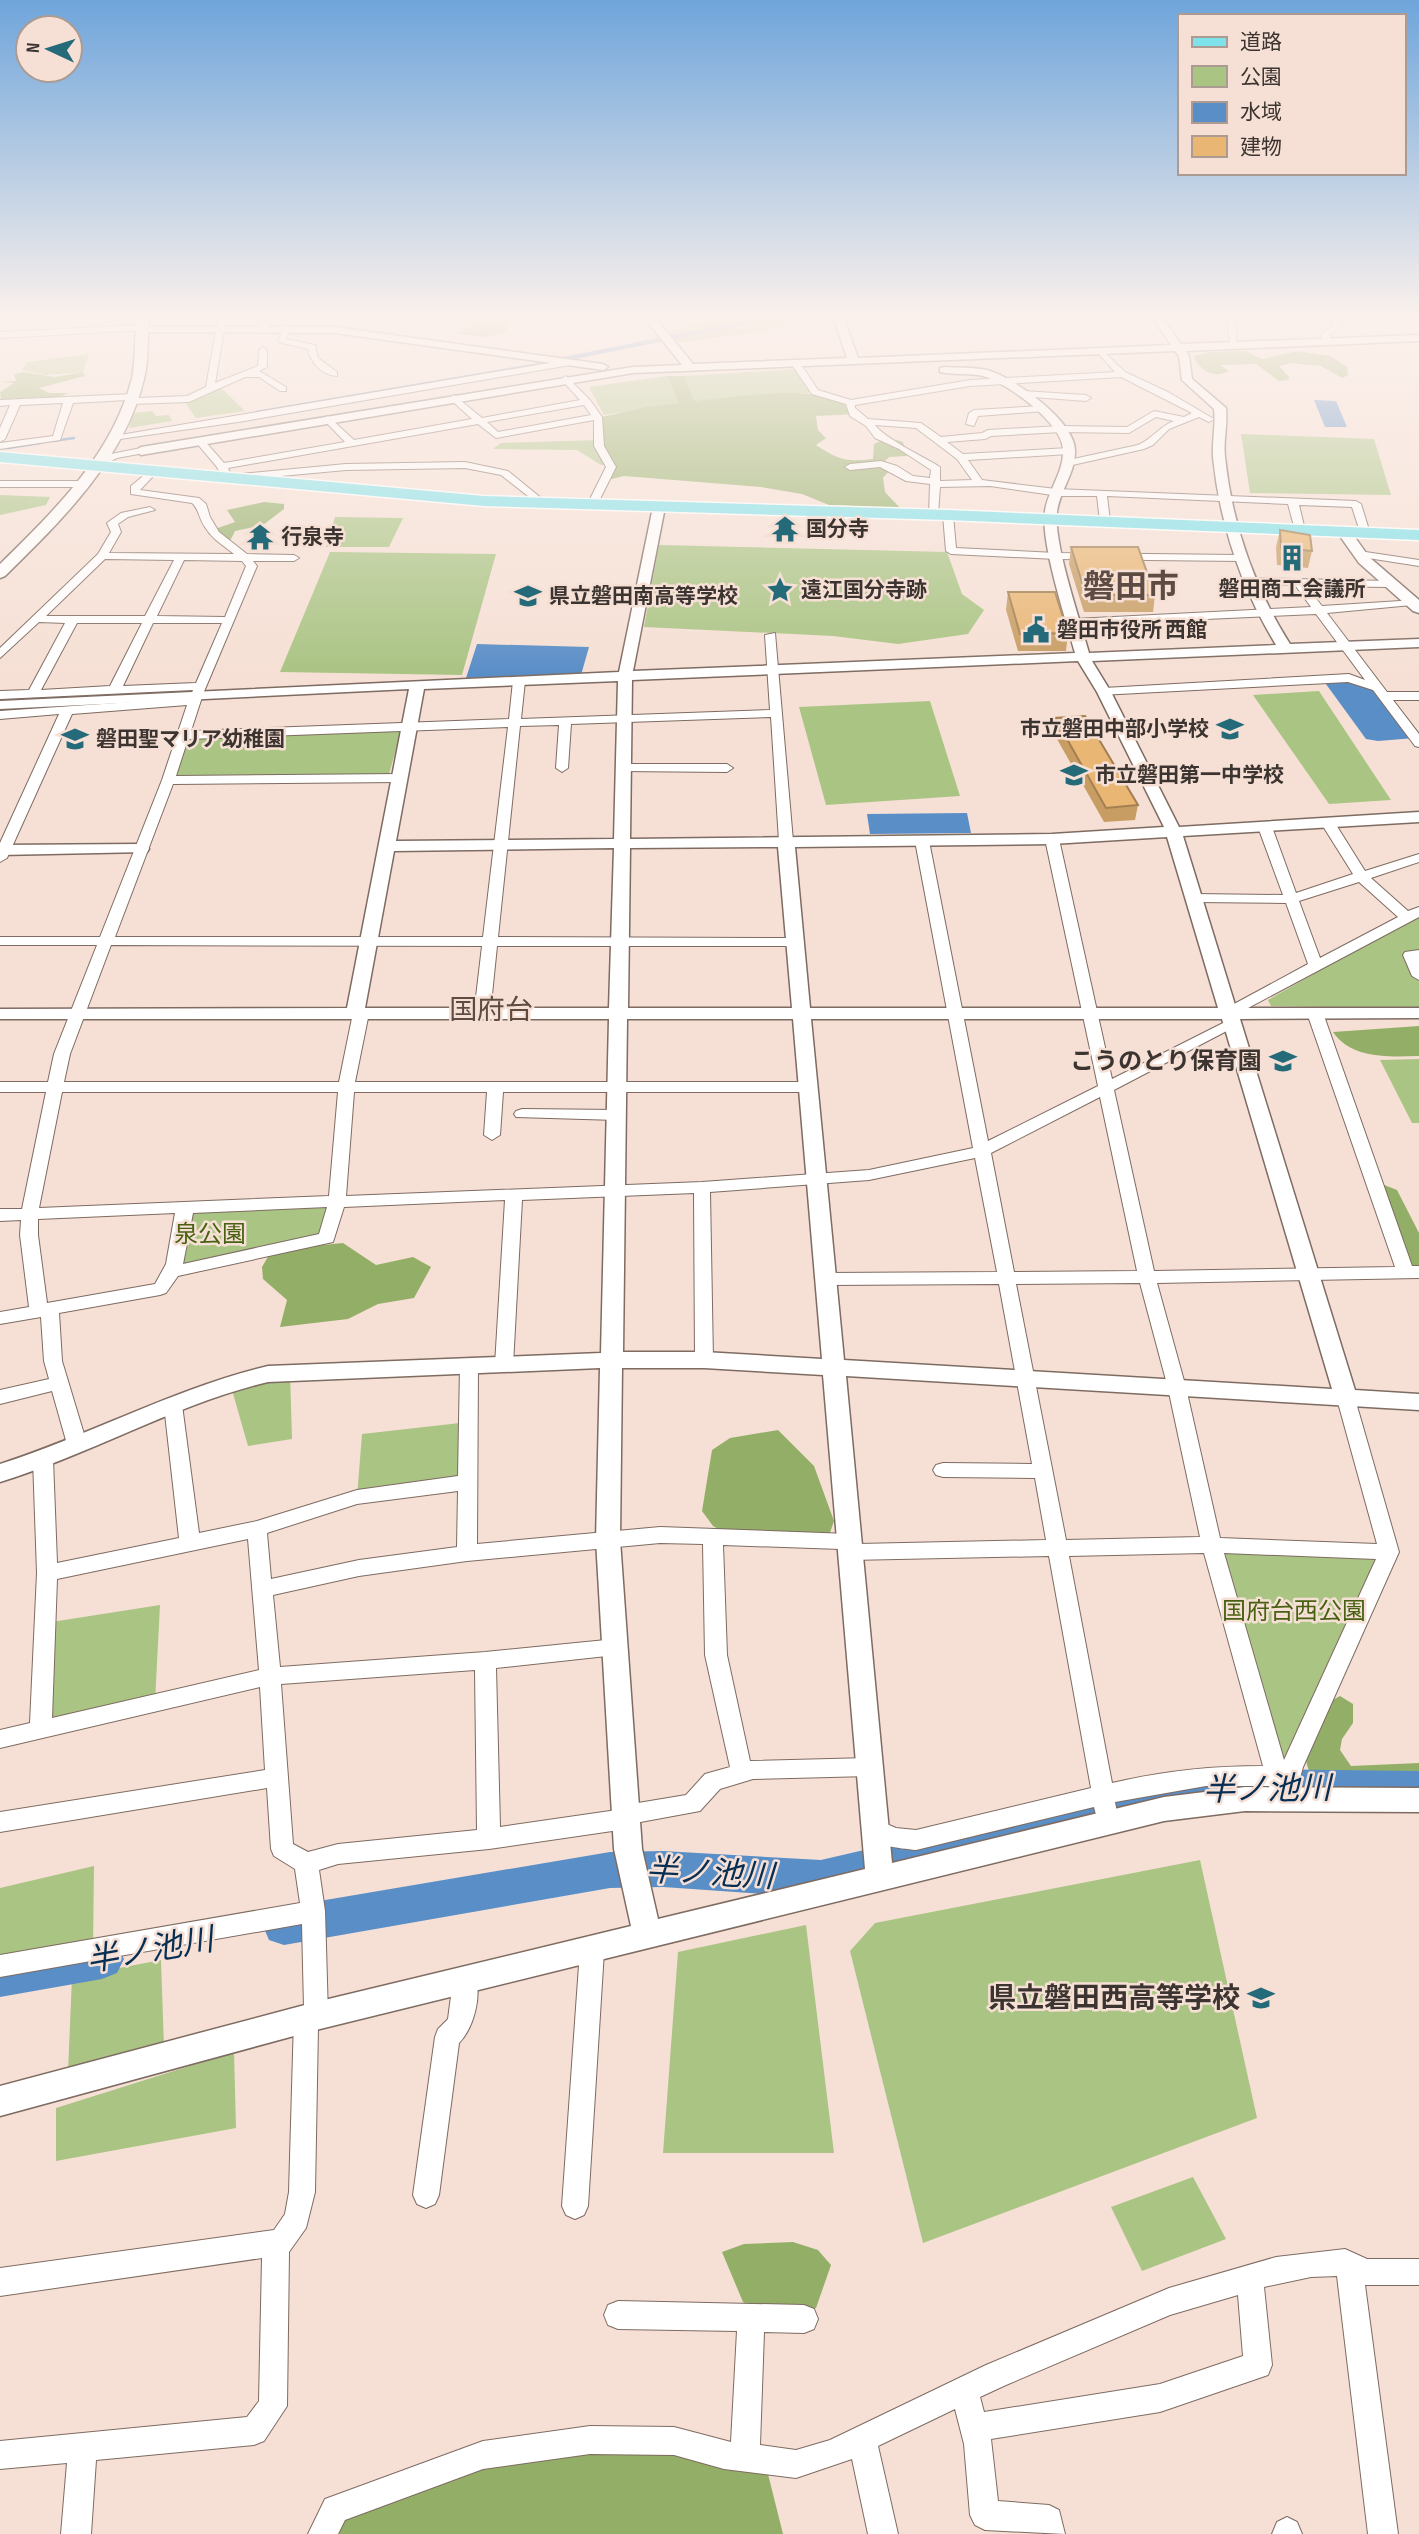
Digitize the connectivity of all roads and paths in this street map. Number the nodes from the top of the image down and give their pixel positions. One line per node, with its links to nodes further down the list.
1 (57, 437): 16 (street)
2 (114, 437): 21 (main road)
3 (221, 437): 14 (street)
4 (346, 437): 15 (street)
5 (390, 437): 15 (street)
6 (599, 437): 34 (street)
7 (880, 437): 25 (street)
8 (937, 437): 13 (street)
9 (971, 437): 13 (street)
10 (1066, 437): 20 (street)
11 (1156, 437): 20 (street)
12 (1219, 437): 31 (street)
13 (941, 440): 19 (street)
14 (200, 441): 17 (street); 24 (street)
15 (353, 444): 24 (street)
16 (0, 446)
17 (141, 451): 21 (street)
18 (0, 457): 21 (main road)
19 (961, 457): 20 (street); 26 (street)
20 (1068, 457): 29 (street)
21 (97, 465): 23 (main road); 28 (main road)
22 (850, 467): 25 (street)
23 (154, 470): 24 (main road); 49 (street)
24 (224, 472): 33 (main road); 33 (street)
25 (935, 483): 26 (street); 37 (street)
26 (979, 483): 29 (street)
27 (0, 484): 28 (street)
28 (82, 484): 53 (main road)
29 (1060, 492): 30 (street); 38 (street)
30 (1102, 493): 31 (street); 39 (street)
31 (1226, 499): 32 (street); 40 (street)
32 (1293, 502): 41 (street); 43 (street)
33 (542, 504): 34 (main road)
34 (592, 505): 35 (main road)
35 (659, 507): 37 (main road); 72 (street)
36 (150, 510): 46 (street)
37 (940, 514): 38 (main road); 48 (street)
38 (1052, 519): 39 (main road); 48 (street)
39 (1105, 521): 40 (main road)
40 (1231, 526): 41 (main road); 51 (street)
41 (1300, 530): 42 (main road)
42 (1344, 532): 43 (main road); 45 (main road)
43 (1365, 533): 44 (main road)
44 (1419, 535)
45 (1359, 554): 52 (street); 56 (main road)
46 (102, 556): 47 (street); 60 (street)
47 (181, 556): 49 (street); 62 (street)
48 (1056, 556): 51 (street); 64 (street)
49 (247, 558): 50 (street); 63 (street)
50 (294, 558)
51 (1240, 558): 54 (street)
52 (1419, 563)
53 (0, 573)
54 (1249, 581): 55 (street); 59 (street)
55 (1298, 582): 56 (street); 58 (street)
56 (1390, 584): 57 (main road)
57 (1416, 605): 58 (street)
58 (1319, 610): 59 (street); 67 (street)
59 (1263, 615): 64 (street); 68 (street)
60 (37, 619): 61 (street); 69 (street)
61 (73, 619): 62 (street); 78 (street)
62 (148, 619): 63 (street); 75 (street)
63 (227, 620): 79 (street)
64 (1074, 622): 70 (street)
65 (771, 635): 71 (street)
66 (1419, 643): 67 (street)
67 (1346, 646): 68 (street); 77 (street)
68 (1286, 649): 70 (street)
69 (0, 654)
70 (1083, 658): 71 (street); 76 (street)
71 (772, 671): 72 (street); 84 (street)
72 (625, 678): 73 (street); 86 (street)
73 (519, 681): 74 (street); 88 (street)
74 (417, 685): 79 (street); 89 (street)
75 (115, 689): 78 (street); 79 (street)
76 (1104, 692): 77 (street); 100 (street)
77 (1379, 692): 81 (street); 91 (street)
78 (33, 694): 80 (street)
79 (197, 694): 82 (street); 83 (street); 90 (street)
80 (0, 695)
81 (1419, 696)
82 (0, 705)
83 (67, 711): 85 (street); 108 (street)
84 (776, 713): 86 (street); 102 (street)
85 (0, 715)
86 (625, 719): 87 (street); 93 (street)
87 (565, 721): 88 (street); 92 (street)
88 (514, 723): 89 (street); 105 (street)
89 (410, 726): 90 (street); 95 (street)
90 (184, 734): 96 (street)
91 (1419, 743)
92 (562, 768)
93 (624, 768): 94 (street); 104 (street)
94 (727, 768)
95 (401, 778): 96 (street); 106 (street)
96 (168, 780): 107 (street)
97 (1419, 817): 98 (street)
98 (1328, 823): 99 (street); 110 (street)
99 (1265, 827): 100 (street); 112 (street)
100 (1174, 832): 101 (street); 111 (street)
101 (1052, 839): 103 (street); 128 (street)
102 (786, 841): 103 (street); 104 (street); 119 (street)
103 (922, 841): 124 (street)
104 (623, 844): 105 (street); 118 (street)
105 (501, 845): 106 (street); 117 (street)
106 (387, 846): 116 (street)
107 (141, 849): 108 (street); 115 (street)
108 (1, 853)
109 (1419, 858): 110 (street)
110 (1362, 877): 112 (street); 113 (street)
111 (1194, 898): 112 (street); 133 (street)
112 (1290, 899): 121 (street)
113 (1414, 915): 121 (street)
114 (0, 941): 115 (street)
115 (106, 941): 116 (street); 131 (street)
116 (367, 941): 117 (street); 126 (street)
117 (491, 941): 118 (street); 132 (street)
118 (622, 941): 119 (street); 127 (street)
119 (795, 942): 123 (street)
120 (1419, 954): 122 (street)
121 (1316, 966): 133 (street)
122 (1419, 976)
123 (802, 1011): 124 (street); 127 (street); 139 (street)
124 (955, 1012): 128 (street); 144 (street)
125 (0, 1013): 131 (street)
126 (358, 1013): 131 (street); 132 (street); 136 (street)
127 (620, 1013): 132 (street); 138 (street)
128 (1090, 1013): 133 (street); 140 (street)
129 (1315, 1013): 130 (street); 133 (street); 154 (street)
130 (1419, 1013)
131 (79, 1014): 135 (street)
132 (482, 1014)
133 (1230, 1018): 140 (street); 155 (street)
134 (0, 1087): 135 (street)
135 (54, 1087): 136 (street); 151 (street)
136 (346, 1087): 137 (street); 149 (street)
137 (495, 1087): 138 (street); 143 (street)
138 (617, 1087): 139 (street); 142 (street)
139 (808, 1087): 145 (street)
140 (1107, 1089): 144 (street); 157 (street)
141 (522, 1114): 142 (street)
142 (617, 1115): 147 (street)
143 (492, 1135)
144 (980, 1152): 145 (street); 156 (street)
145 (817, 1181): 146 (street); 158 (street)
146 (702, 1187): 147 (street); 162 (street)
147 (616, 1189): 148 (street); 161 (street)
148 (514, 1193): 149 (street); 163 (street)
149 (337, 1201): 150 (street); 153 (street)
150 (185, 1207): 151 (street); 153 (street)
151 (30, 1213): 152 (street); 159 (street)
152 (0, 1214)
153 (172, 1272): 159 (street)
154 (1412, 1272): 155 (street)
155 (1309, 1274): 157 (street); 170 (street)
156 (1008, 1277): 157 (street); 158 (street); 166 (street)
157 (1147, 1278): 168 (street)
158 (825, 1279): 165 (street)
159 (44, 1310): 160 (street); 167 (street)
160 (0, 1318)
161 (612, 1360): 162 (street); 163 (street); 181 (street)
162 (704, 1360): 165 (street)
163 (504, 1365): 164 (street)
164 (469, 1366): 172 (street); 178 (street)
165 (834, 1366): 166 (street); 184 (street)
166 (1027, 1380): 168 (street); 176 (street)
167 (59, 1383): 169 (street); 173 (street)
168 (1177, 1388): 170 (street); 183 (street)
169 (0, 1397)
170 (1346, 1399): 171 (street); 186 (street)
171 (1419, 1402)
172 (173, 1405): 173 (street); 182 (street)
173 (77, 1444): 174 (street)
174 (43, 1459): 177 (street); 188 (street)
175 (943, 1470): 176 (street)
176 (1043, 1471): 185 (street)
177 (0, 1473)
178 (467, 1482): 179 (street); 187 (street)
179 (257, 1529): 182 (street); 189 (street)
180 (713, 1535): 181 (street); 184 (street); 196 (street)
181 (608, 1540): 187 (street); 190 (street)
182 (190, 1543): 188 (street)
183 (1213, 1545): 185 (street); 186 (street); 198 (street)
184 (849, 1547): 185 (street); 195 (street)
185 (1056, 1548): 199 (street)
186 (1389, 1552): 198 (street)
187 (467, 1553): 189 (street)
188 (47, 1573): 193 (street)
189 (262, 1588): 192 (street)
190 (616, 1647): 191 (street); 201 (street)
191 (485, 1661): 192 (street); 205 (street)
192 (271, 1676): 193 (street); 197 (street)
193 (41, 1729): 194 (street)
194 (0, 1739)
195 (869, 1767): 196 (street); 204 (street)
196 (742, 1773): 201 (street)
197 (278, 1777): 202 (street); 206 (street)
198 (1280, 1788): 199 (street); 200 (street); 203 (street)
199 (1103, 1794): 203 (street); 204 (street)
200 (1419, 1800)
201 (626, 1817): 205 (street); 209 (street)
202 (0, 1822)
203 (1108, 1823): 207 (street)
204 (874, 1829): 207 (street)
205 (489, 1839): 206 (street)
206 (306, 1863): 208 (street)
207 (880, 1880): 209 (street)
208 (313, 1911): 211 (street); 213 (street)
209 (648, 1937): 210 (street)
210 (592, 1951): 212 (street); 216 (street)
211 (0, 1966)
212 (465, 1981): 213 (street); 215 (street)
213 (311, 2017): 214 (street); 217 (street)
214 (0, 2101)
215 (426, 2195)
216 (575, 2206)
217 (276, 2243): 221 (street); 228 (street)
218 (1349, 2263): 219 (street); 220 (street); 235 (street)
219 (1419, 2272)
220 (1250, 2278): 225 (street); 226 (street)
221 (0, 2282)
222 (618, 2315): 223 (street)
223 (751, 2318): 224 (street); 230 (street)
224 (804, 2319)
225 (964, 2390): 226 (street); 227 (street)
226 (974, 2428): 234 (street)
227 (862, 2439): 230 (street); 233 (street)
228 (83, 2447): 229 (street); 231 (street)
229 (0, 2455)
230 (745, 2458): 232 (street)
231 (76, 2534)
232 (323, 2534)
233 (883, 2534)
234 (1049, 2534)
235 (1383, 2534)

